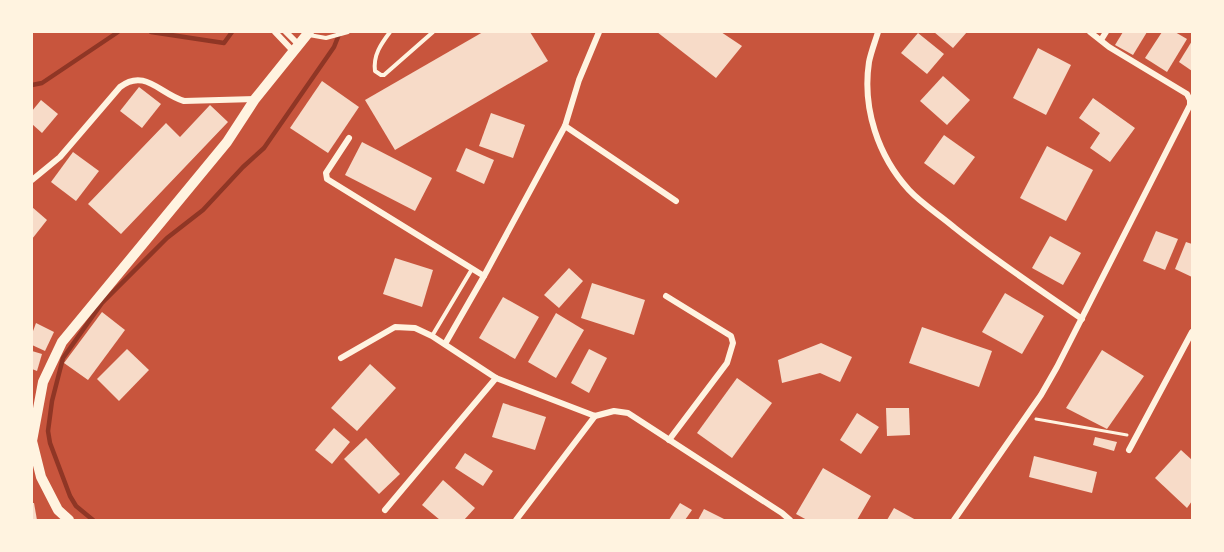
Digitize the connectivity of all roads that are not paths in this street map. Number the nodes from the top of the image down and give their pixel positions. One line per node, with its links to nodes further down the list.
1 (275, 32): 12 (street)
2 (286, 32): 12 (street)
3 (348, 32): 10 (lane)
4 (390, 32): 5 (lane)
5 (433, 32)
6 (599, 32): 14 (street)
7 (878, 32): 21 (street)
8 (1090, 32): 11 (street)
9 (1106, 32): 11 (street)
10 (308, 33): 12 (main road)
11 (1101, 40): 21 (street)
12 (296, 47): 13 (main road)
13 (255, 99): 16 (street); 31 (main road)
14 (566, 126): 17 (street); 19 (street)
15 (349, 138): 18 (street)
16 (32, 180)
17 (676, 201)
18 (472, 269): 19 (street); 23 (lane)
19 (484, 276): 24 (street)
20 (666, 296): 28 (street)
21 (1082, 319): 34 (street)
22 (1192, 332): 29 (street)
23 (432, 336): 24 (street); 25 (street)
24 (445, 344): 26 (street)
25 (341, 358)
26 (496, 378): 27 (street); 30 (street)
27 (595, 417): 28 (street); 32 (street)
28 (669, 440): 33 (street)
29 (1129, 450)
30 (385, 510)
31 (69, 520)
32 (516, 520)
33 (789, 520)
34 (954, 520)

